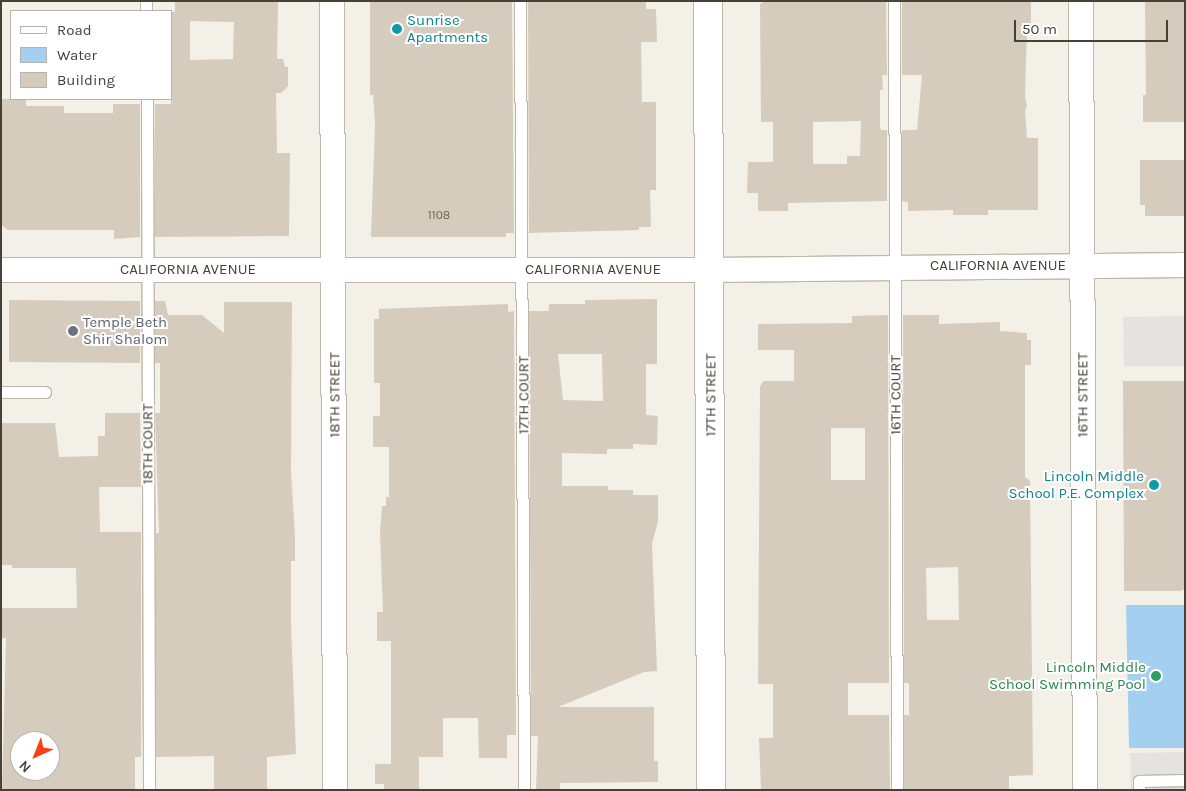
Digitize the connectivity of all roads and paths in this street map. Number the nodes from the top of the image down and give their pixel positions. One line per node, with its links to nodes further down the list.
1 (332, 1): 12 (street, 18TH STREET)
2 (520, 1): 13 (lane, 17TH COURT)
3 (708, 1): 14 (street, 17TH STREET)
4 (894, 1): 8 (lane, 16TH COURT)
5 (1081, 1): 9 (street, 16TH STREET)
6 (147, 100): 11 (lane, 18TH COURT)
7 (1185, 265): 9 (street, CALIFORNIA AVENUE)
8 (895, 266): 9 (street, CALIFORNIA AVENUE); 14 (street, CALIFORNIA AVENUE); 22 (lane, 16TH COURT)
9 (1082, 266): 23 (street, 16TH STREET)
10 (1, 270): 11 (street, CALIFORNIA AVENUE)
11 (147, 270): 12 (street, CALIFORNIA AVENUE); 18 (lane, 18TH COURT)
12 (335, 270): 13 (street, CALIFORNIA AVENUE); 19 (street, 18TH STREET)
13 (524, 270): 14 (street, CALIFORNIA AVENUE); 20 (lane, 17TH COURT)
14 (710, 270): 21 (street, 17TH STREET)
15 (1, 392): 16 (lane)
16 (45, 392)
17 (1185, 780): 24 (lane)
18 (149, 790)
19 (336, 790)
20 (524, 790)
21 (711, 790)
22 (897, 790)
23 (1085, 790)
24 (1139, 790)

